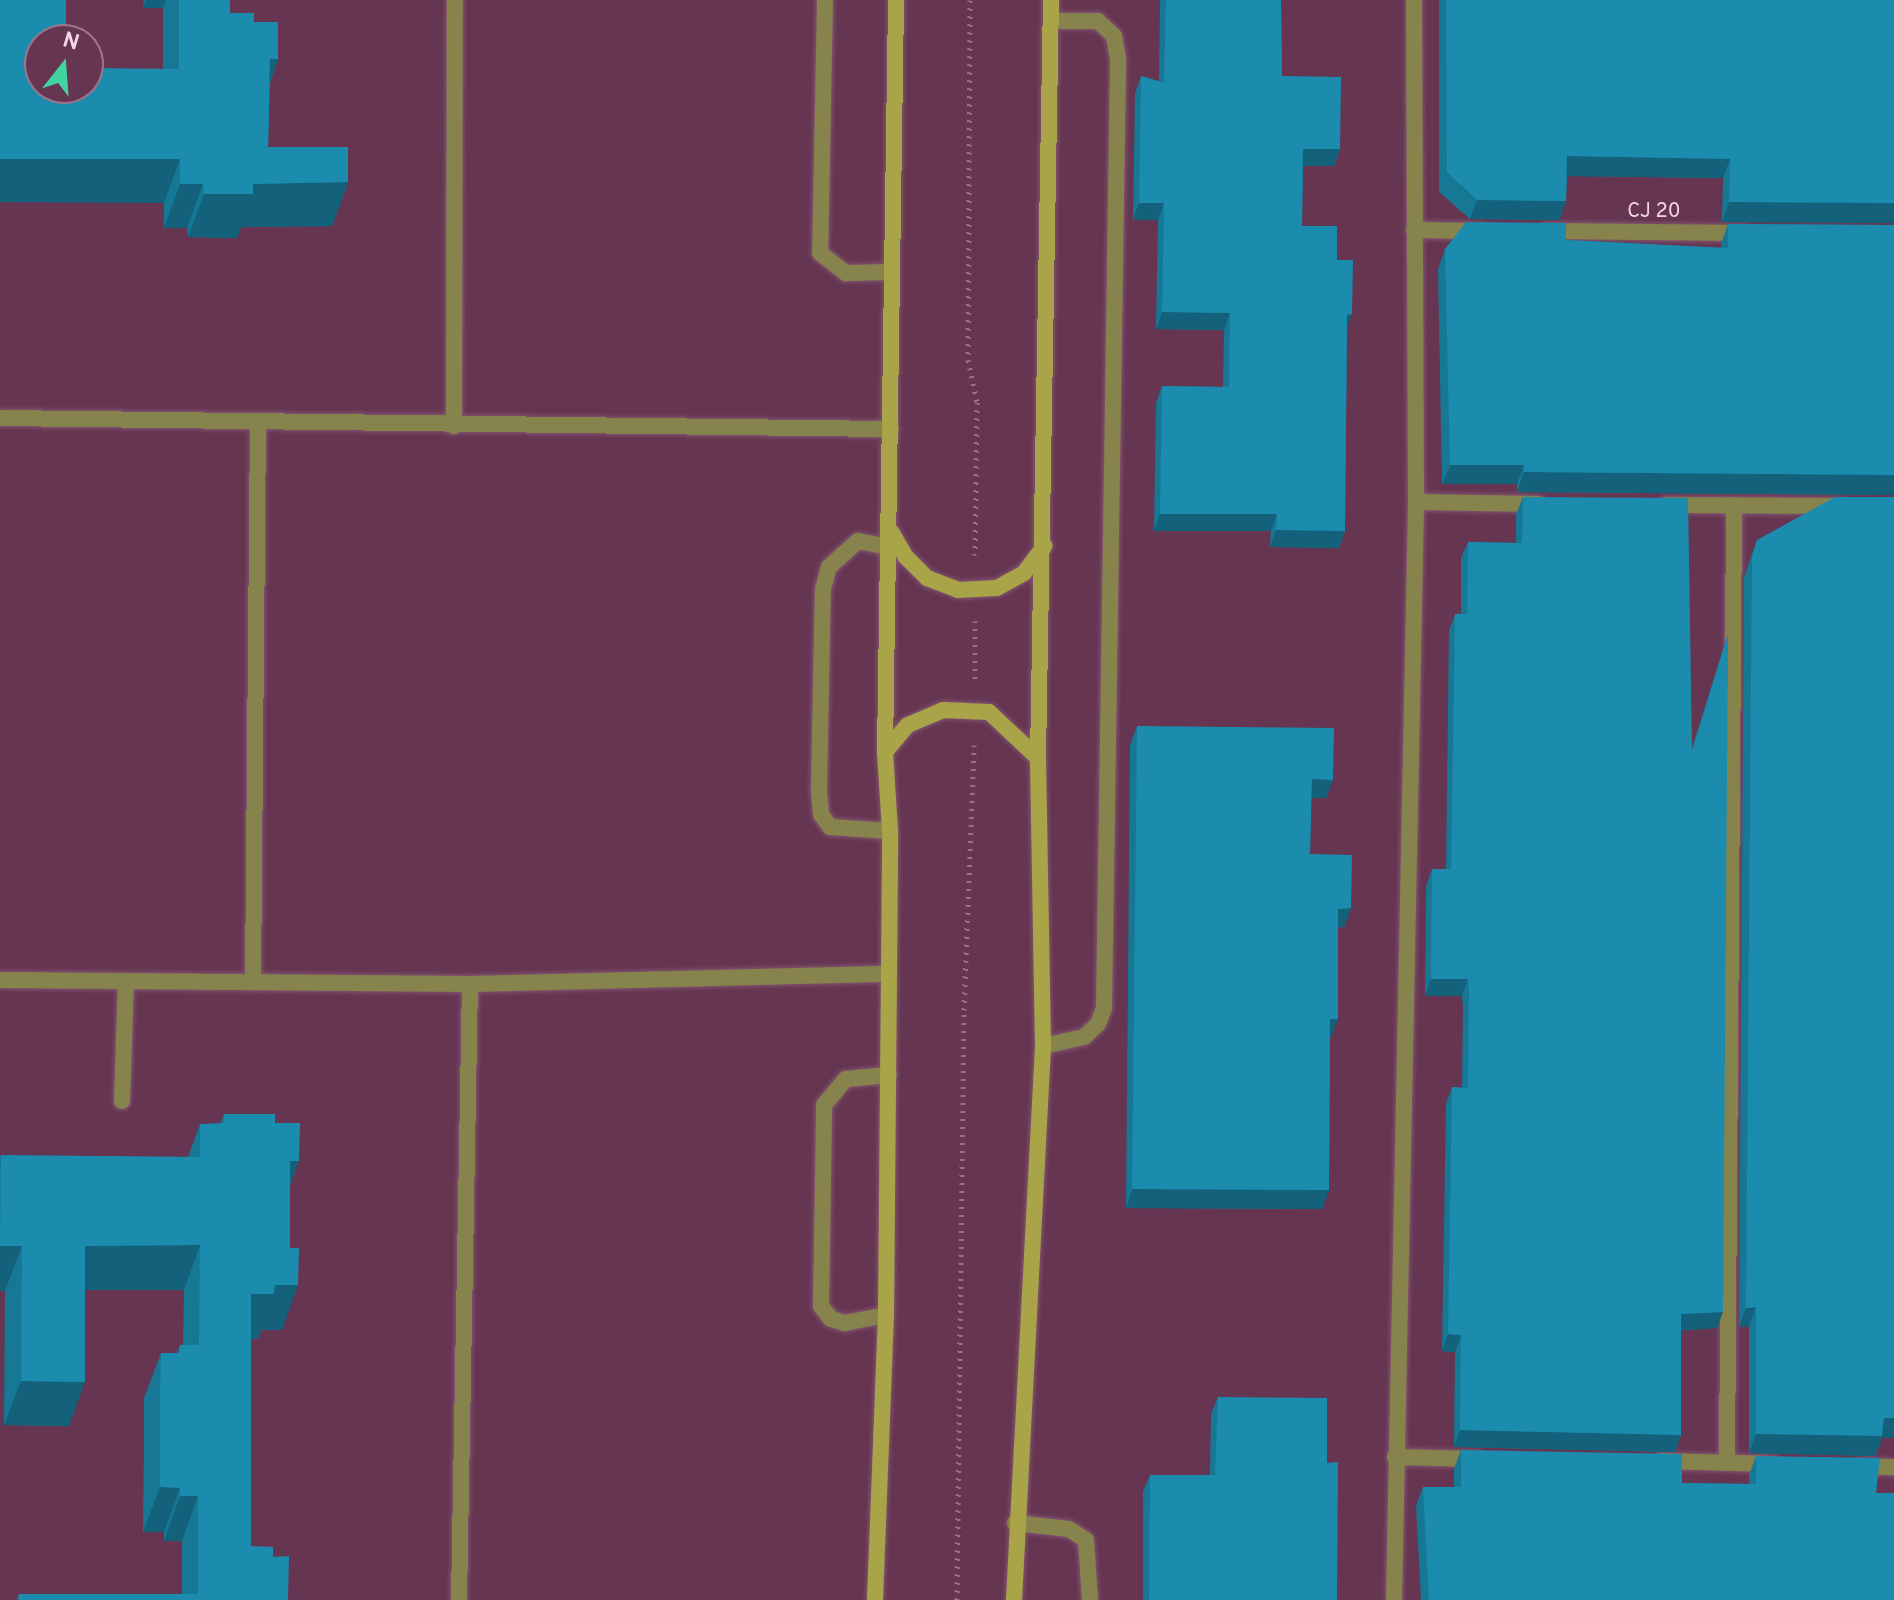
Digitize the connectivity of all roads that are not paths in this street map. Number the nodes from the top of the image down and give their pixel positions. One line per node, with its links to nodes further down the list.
1 (455, 0): 14 (street)
2 (825, 0): 11 (street)
3 (896, 0): 11 (main road)
4 (1051, 0): 6 (main road)
5 (1414, 0): 7 (street)
6 (1051, 21): 22 (main road); 31 (street)
7 (1414, 230): 8 (street); 16 (street)
8 (1491, 231)
9 (1522, 231): 10 (street, CJ 20)
10 (1770, 233)
11 (891, 272): 15 (main road)
12 (0, 418): 13 (street)
13 (258, 423): 14 (street); 28 (street)
14 (454, 426): 15 (street)
15 (891, 429): 21 (main road)
16 (1416, 502): 17 (street); 35 (street)
17 (1559, 504)
18 (1654, 505): 19 (street)
19 (1734, 505): 20 (street); 38 (street)
20 (1865, 506)
21 (891, 539): 22 (main road); 23 (main road); 25 (street)
22 (1044, 546): 24 (main road)
23 (885, 752): 24 (main road); 25 (main road)
24 (1038, 758): 31 (main road)
25 (890, 831): 26 (main road)
26 (889, 974): 30 (street); 32 (main road)
27 (0, 980): 29 (street)
28 (253, 981): 29 (street); 30 (street)
29 (126, 982): 33 (street)
30 (470, 984): 43 (street)
31 (1043, 1046): 42 (main road)
32 (889, 1075): 34 (main road); 34 (street)
33 (122, 1101)
34 (886, 1315): 44 (main road)
35 (1395, 1457): 36 (street); 47 (street)
36 (1490, 1459)
37 (1648, 1461): 38 (street)
38 (1727, 1463): 39 (street)
39 (1788, 1464)
40 (1848, 1466): 41 (street)
41 (1894, 1467)
42 (1015, 1523): 45 (main road); 46 (street)
43 (459, 1600)
44 (875, 1600)
45 (1014, 1600)
46 (1090, 1600)
47 (1394, 1600)

